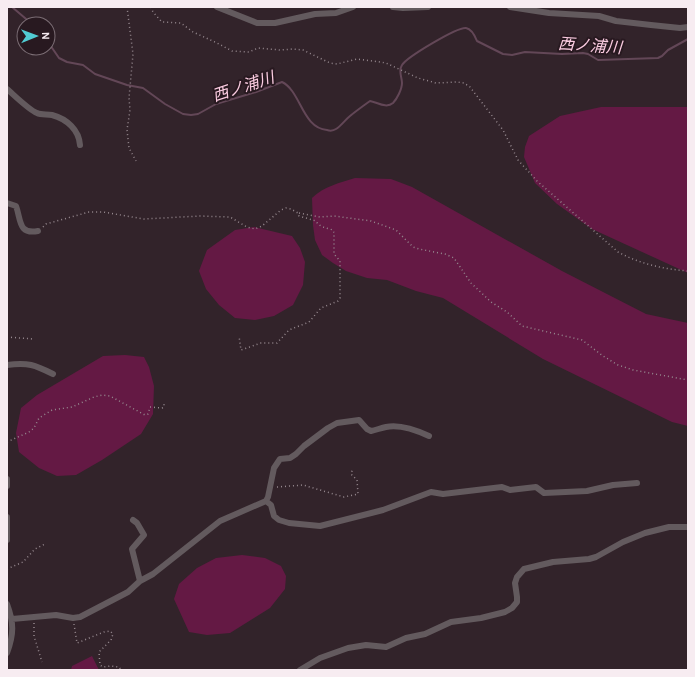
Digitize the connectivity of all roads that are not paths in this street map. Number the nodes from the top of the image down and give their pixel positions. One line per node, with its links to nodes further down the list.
1 (217, 7): 2 (street)
2 (353, 7)
3 (393, 7): 4 (street)
4 (428, 7)
5 (510, 7): 6 (street)
6 (688, 27)
7 (7, 89): 8 (street)
8 (80, 145)
9 (7, 203): 10 (street)
10 (38, 231)
11 (7, 365): 12 (street)
12 (53, 374)
13 (429, 436): 17 (street)
14 (7, 479): 16 (street)
15 (637, 482): 17 (street)
16 (7, 486)
17 (266, 501): 22 (street)
18 (7, 517): 21 (street)
19 (133, 520): 22 (street)
20 (688, 527): 26 (street)
21 (7, 540)
22 (140, 581): 24 (street)
23 (7, 604): 24 (street)
24 (12, 619): 25 (street)
25 (7, 653)
26 (300, 670)

